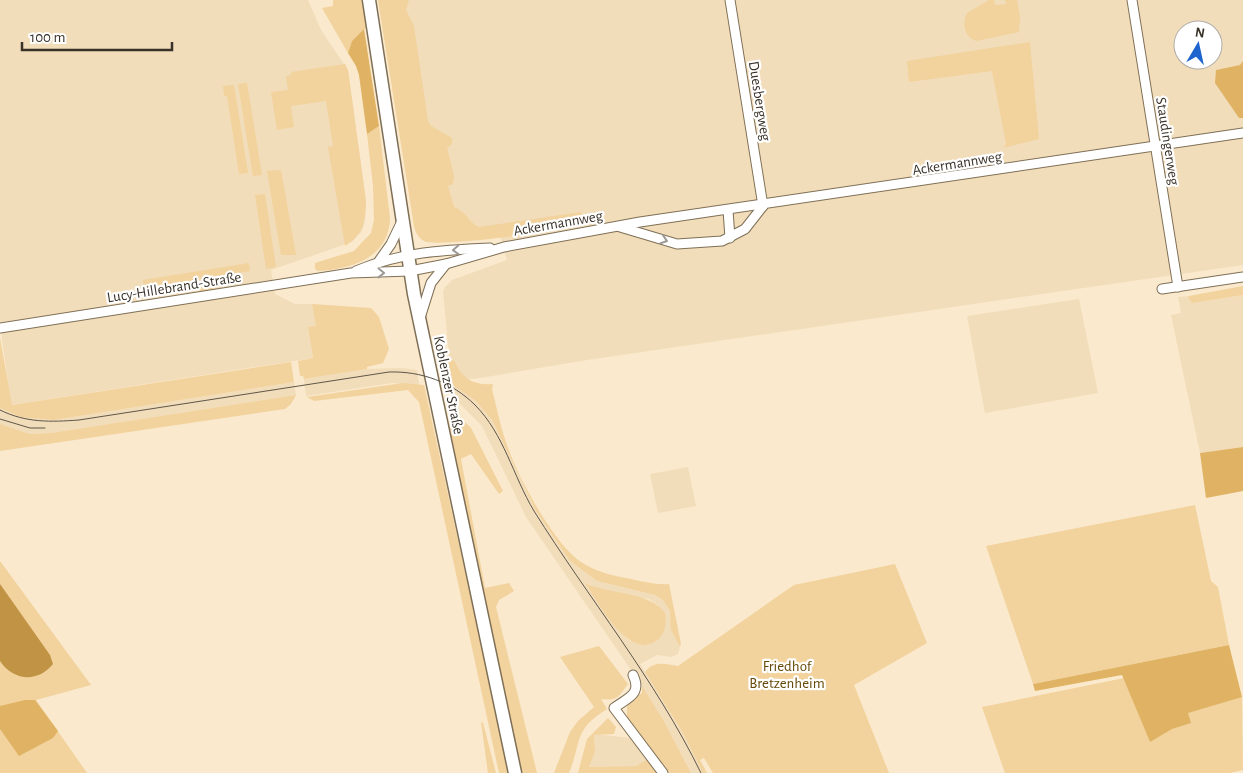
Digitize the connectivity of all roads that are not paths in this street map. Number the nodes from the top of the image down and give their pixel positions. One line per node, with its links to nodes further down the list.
1 (369, 0): 8 (main road, Koblenzer Straße)
2 (730, 0): 6 (street, Duesbergweg)
3 (1132, 0): 5 (street, Staudingerweg)
4 (1243, 133): 5 (street, Ackermannweg)
5 (1154, 147): 6 (street, Ackermannweg); 18 (street, Staudingerweg)
6 (763, 206): 7 (street, Ackermannweg); 10 (street, Ackermannweg)
7 (728, 210): 9 (street, Ackermannweg); 10 (street)
8 (402, 221): 12 (main road, Koblenzer Straße); 13 (street)
9 (618, 226): 10 (street, Ackermannweg, one-way to 10); 11 (street, Ackermannweg)
10 (730, 238)
11 (504, 247): 12 (street, Ackermannweg, one-way to 12); 14 (street, Ackermannweg)
12 (408, 254): 13 (street, Lucy-Hillebrand-Straße); 15 (main road, Koblenzer Straße)
13 (379, 261): 16 (street, Lucy-Hillebrand-Straße)
14 (446, 264): 15 (street, Ackermannweg); 20 (street)
15 (410, 271): 16 (street, Lucy-Hillebrand-Straße, one-way to 15); 20 (main road, Koblenzer Straße)
16 (351, 273): 21 (street, Lucy-Hillebrand-Straße)
17 (1243, 277): 18 (street)
18 (1178, 287): 19 (street)
19 (1162, 289)
20 (419, 321): 23 (main road, Koblenzer Straße)
21 (0, 328)
22 (633, 675): 24 (street)
23 (515, 773)
24 (663, 773)

